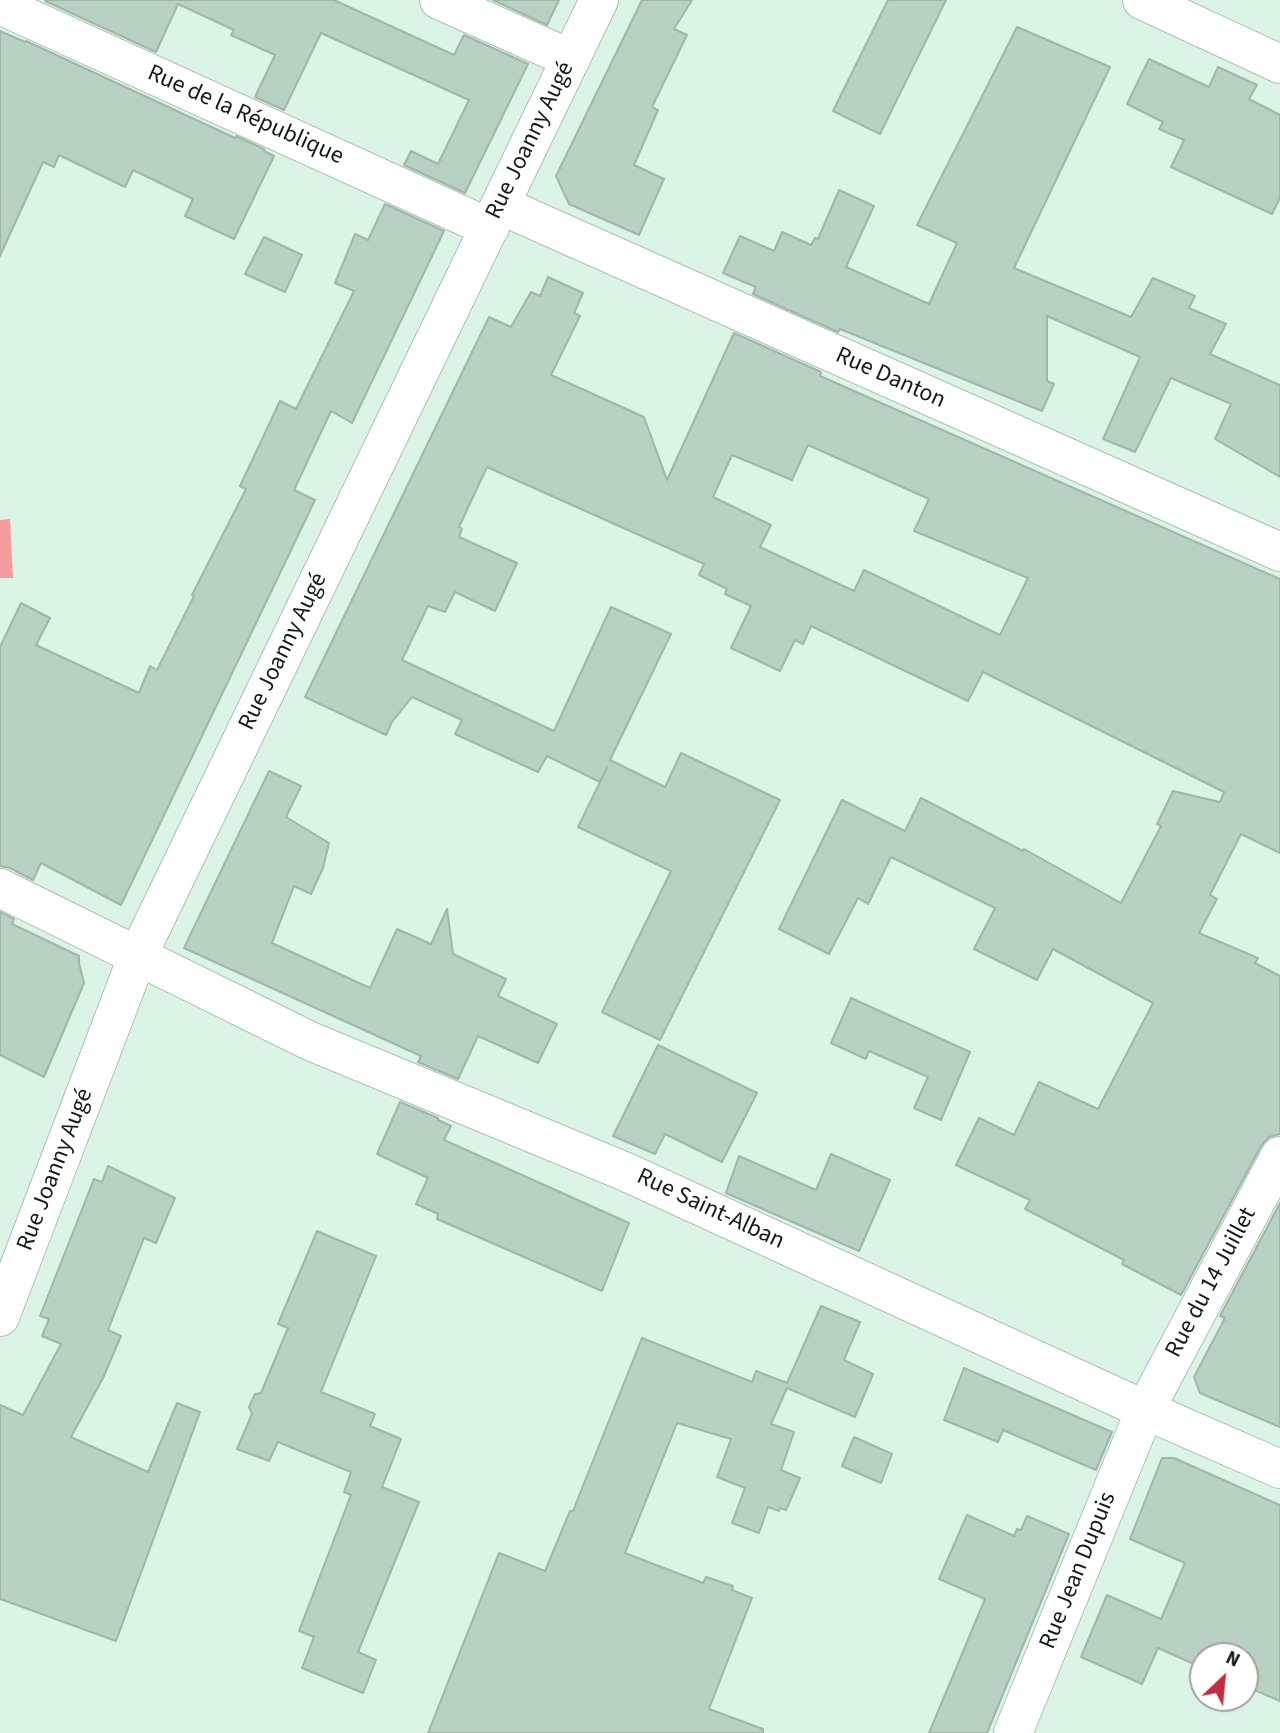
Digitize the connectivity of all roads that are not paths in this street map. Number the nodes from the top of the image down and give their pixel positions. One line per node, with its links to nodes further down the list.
1 (439, 0): 5 (street)
2 (599, 0): 5 (street, Rue Joanny Augé)
3 (1142, 0): 6 (street)
4 (0, 5): 7 (street, Rue de la République)
5 (571, 59): 7 (street, Rue Joanny Augé)
6 (1280, 64)
7 (495, 217): 8 (street, Rue Danton); 10 (street, Rue Joanny Augé)
8 (1280, 552)
9 (0, 888): 10 (street, Rue Saint-Alban)
10 (138, 955): 12 (street, Rue Joanny Augé); 13 (street, Rue Saint-Alban)
11 (1280, 1156): 13 (street, Rue du 14 Juillet)
12 (0, 1317)
13 (1144, 1410): 14 (street, Rue Saint-Alban); 15 (street, Rue Jean Dupuis)
14 (1280, 1469)
15 (1013, 1733)

